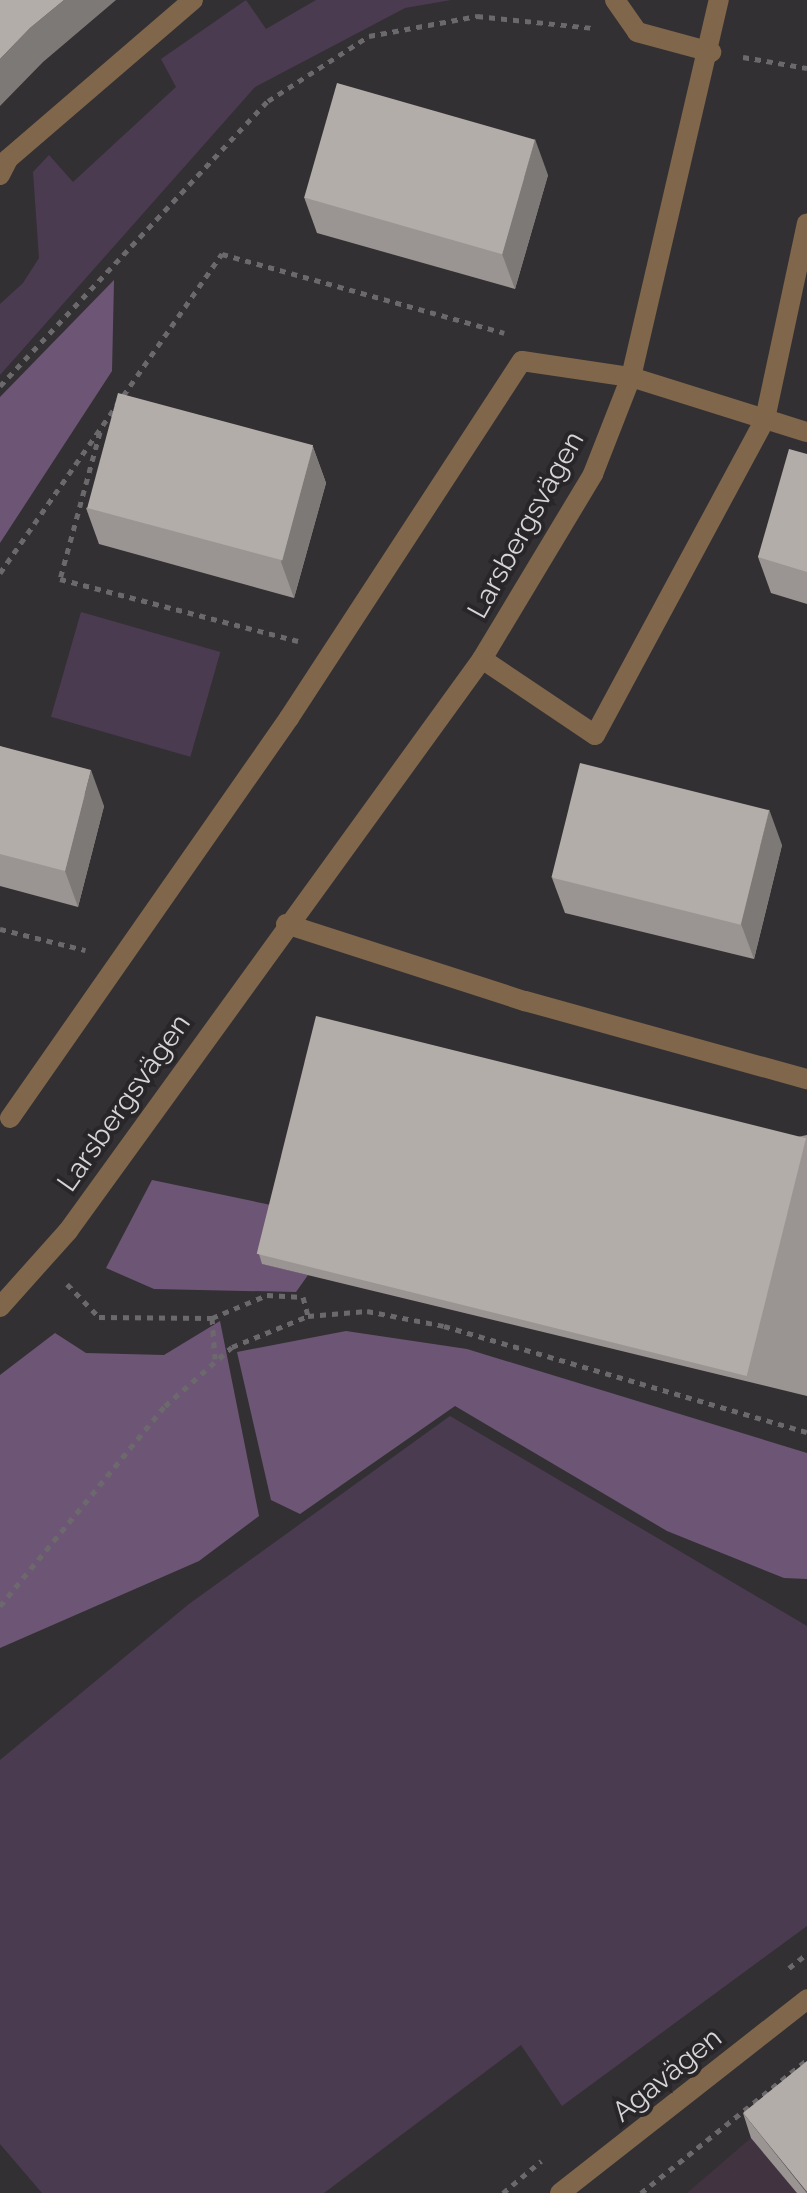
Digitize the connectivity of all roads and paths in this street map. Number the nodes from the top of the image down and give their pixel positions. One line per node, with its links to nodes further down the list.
1 (193, 0): 7 (street)
2 (615, 0): 4 (street)
3 (719, 0): 5 (street, Larsbergsvägen)
4 (637, 32): 5 (street); 11 (path)
5 (711, 52): 6 (path); 10 (street, Larsbergsvägen)
6 (807, 68)
7 (0, 175)
8 (807, 223): 12 (street)
9 (539, 363): 10 (street); 13 (path); 16 (street)
10 (631, 377): 12 (street); 17 (street, Larsbergsvägen)
11 (0, 386)
12 (765, 419): 14 (street); 17 (street)
13 (102, 426): 15 (path); 16 (path)
14 (807, 432)
15 (0, 573)
16 (334, 650): 20 (street)
17 (482, 659): 18 (street, Larsbergsvägen)
18 (286, 924): 21 (street); 23 (street, Larsbergsvägen)
19 (0, 929): 20 (path)
20 (117, 959): 22 (street)
21 (807, 1079)
22 (10, 1118)
23 (47, 1257): 24 (street, Larsbergsvägen); 26 (path)
24 (0, 1307)
25 (308, 1316): 26 (path); 27 (path); 28 (path)
26 (212, 1318): 27 (path)
27 (215, 1359): 29 (path)
28 (807, 1432)
29 (0, 1606)
30 (807, 1999): 32 (street, Agavägen)
31 (807, 2060): 33 (path)
32 (560, 2193)
33 (641, 2193)

